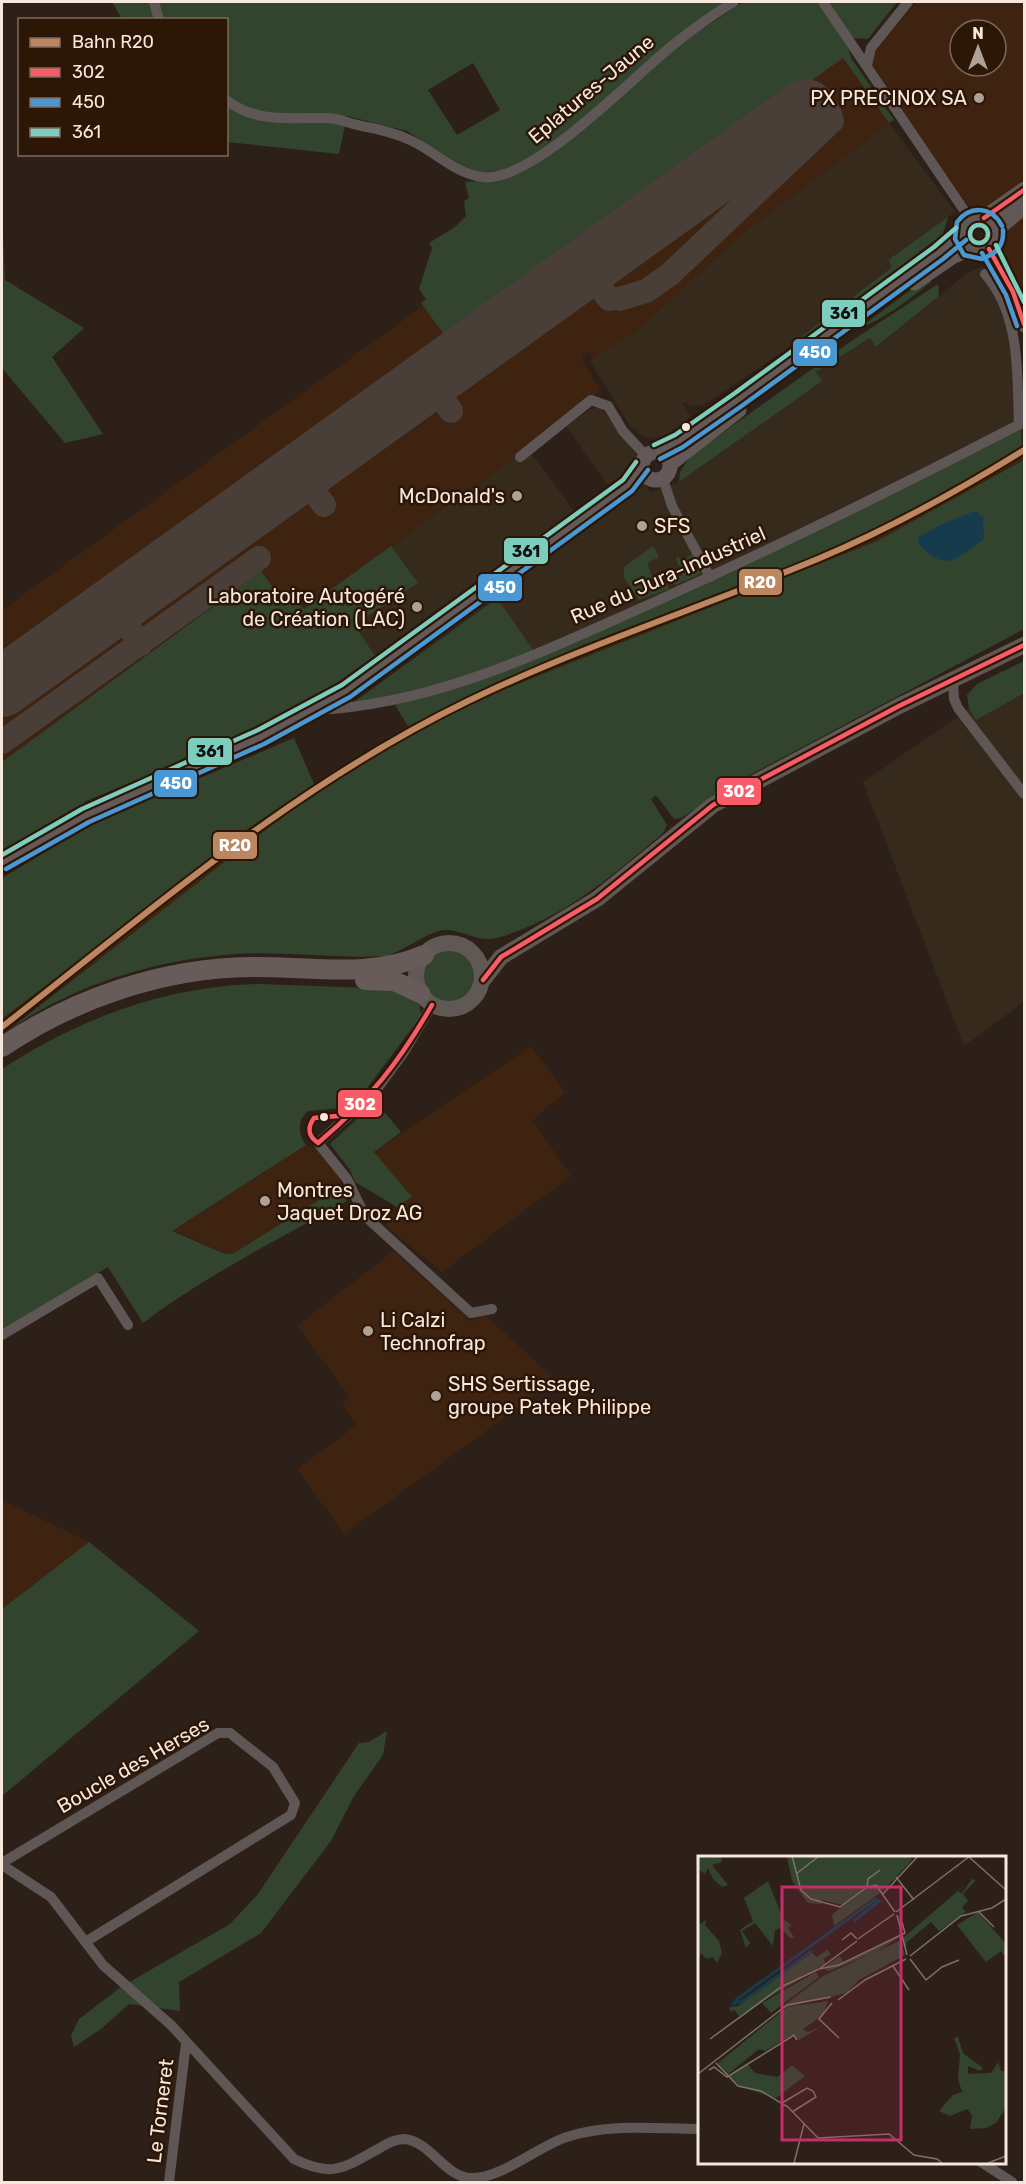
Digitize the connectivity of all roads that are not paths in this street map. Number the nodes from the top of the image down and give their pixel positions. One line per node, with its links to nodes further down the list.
1 (154, 2): 5 (street)
2 (734, 2): 7 (street, Eplatures-Jaune)
3 (823, 2): 6 (street)
4 (908, 2): 6 (street)
5 (158, 18)
6 (867, 66): 10 (street)
7 (228, 101)
8 (1024, 190): 10 (main road)
9 (1024, 206): 11 (main road)
10 (972, 224): 11 (main road); 12 (main road); 18 (main road)
11 (996, 230): 13 (main road)
12 (970, 249): 13 (main road); 19 (main road)
13 (988, 249): 15 (main road)
14 (985, 274): 16 (street, Rue du Jura-Industriel)
15 (1024, 324)
16 (1022, 423): 22 (street, Rue du Jura-Industriel)
17 (520, 457): 18 (street)
18 (648, 458): 19 (main road); 20 (main road); 21 (main road)
19 (670, 464): 20 (main road)
20 (657, 479): 21 (main road); 22 (street)
21 (628, 485): 25 (main road)
22 (710, 577): 25 (street, Rue du Jura-Industriel)
23 (1024, 645): 24 (main road)
24 (953, 682): 26 (street); 28 (main road)
25 (316, 711): 27 (main road)
26 (1024, 794)
27 (2, 863)
28 (518, 945): 29 (main road); 31 (main road)
29 (471, 951): 30 (main road); 31 (main road)
30 (424, 955): 32 (main road); 33 (highway)
31 (483, 980): 32 (main road)
32 (426, 999): 34 (highway); 35 (street)
33 (2, 1047)
34 (2, 1061)
35 (492, 1309)
36 (128, 1325): 37 (street)
37 (2, 1335)
38 (2, 1864): 39 (street); 39 (street, Boucle des Herses)
39 (87, 1941): 40 (street)
40 (186, 2043): 41 (street); 43 (street, Le Torneret)
41 (698, 2129)
42 (983, 2163): 44 (street)
43 (169, 2182)
44 (1012, 2182)

